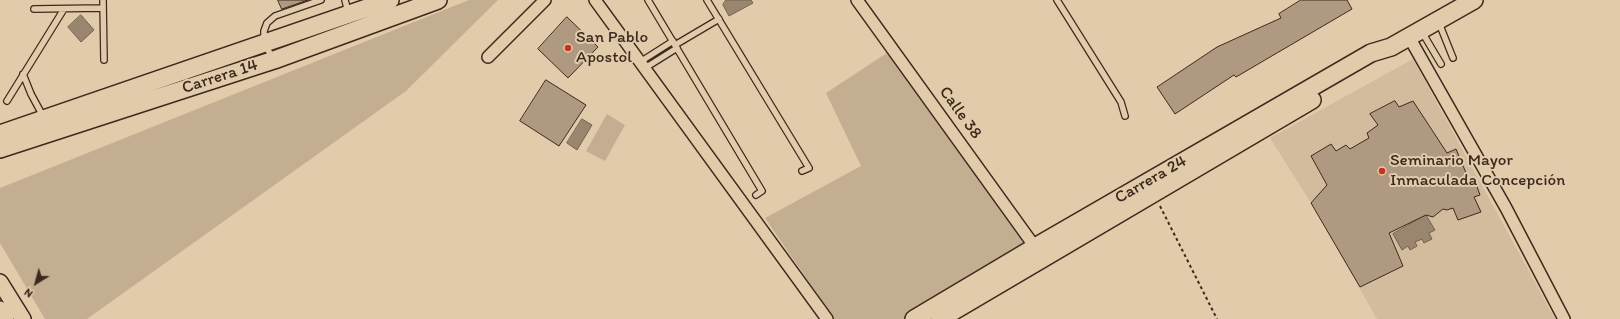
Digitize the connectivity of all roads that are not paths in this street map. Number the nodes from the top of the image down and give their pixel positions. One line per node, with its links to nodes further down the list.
1 (103, 0): 13 (lane)
2 (321, 0): 19 (lane)
3 (390, 0): 12 (main road, Carrera 14)
4 (438, 0): 24 (main road, Carrera 14)
5 (545, 0): 21 (street)
6 (595, 0): 26 (street)
7 (648, 0): 20 (lane)
8 (707, 0): 16 (lane)
9 (857, 0): 36 (street, Calle 38)
10 (1057, 0): 29 (lane)
11 (1474, 0): 17 (main road, Carrera 24)
12 (347, 7): 19 (main road, Carrera 14)
13 (103, 8): 15 (lane); 23 (lane)
14 (34, 9): 15 (lane)
15 (64, 9): 27 (lane)
16 (718, 19): 20 (lane); 34 (lane)
17 (1438, 21): 18 (main road, Carrera 24); 22 (lane)
18 (1415, 34): 25 (lane); 31 (main road, Carrera 24); 44 (street)
19 (264, 44): 24 (lane); 30 (main road, Carrera 14)
20 (675, 45): 26 (lane); 35 (lane)
21 (488, 57)
22 (1453, 58)
23 (104, 60)
24 (274, 60): 33 (main road, Carrera 14)
25 (1441, 64)
26 (642, 65): 41 (street)
27 (24, 74): 28 (lane); 30 (lane)
28 (7, 101)
29 (1125, 116)
30 (44, 118): 32 (main road, Carrera 14)
31 (1272, 124): 36 (main road, Carrera 24); 43 (main road, Carrera 24)
32 (0, 134)
33 (0, 149)
34 (802, 171)
35 (756, 195)
36 (1034, 247): 42 (main road, Carrera 24)
37 (0, 282): 40 (main road)
38 (0, 310): 39 (main road)
39 (6, 319)
40 (23, 319)
41 (827, 319)
42 (914, 319)
43 (940, 319)
44 (1564, 319)

